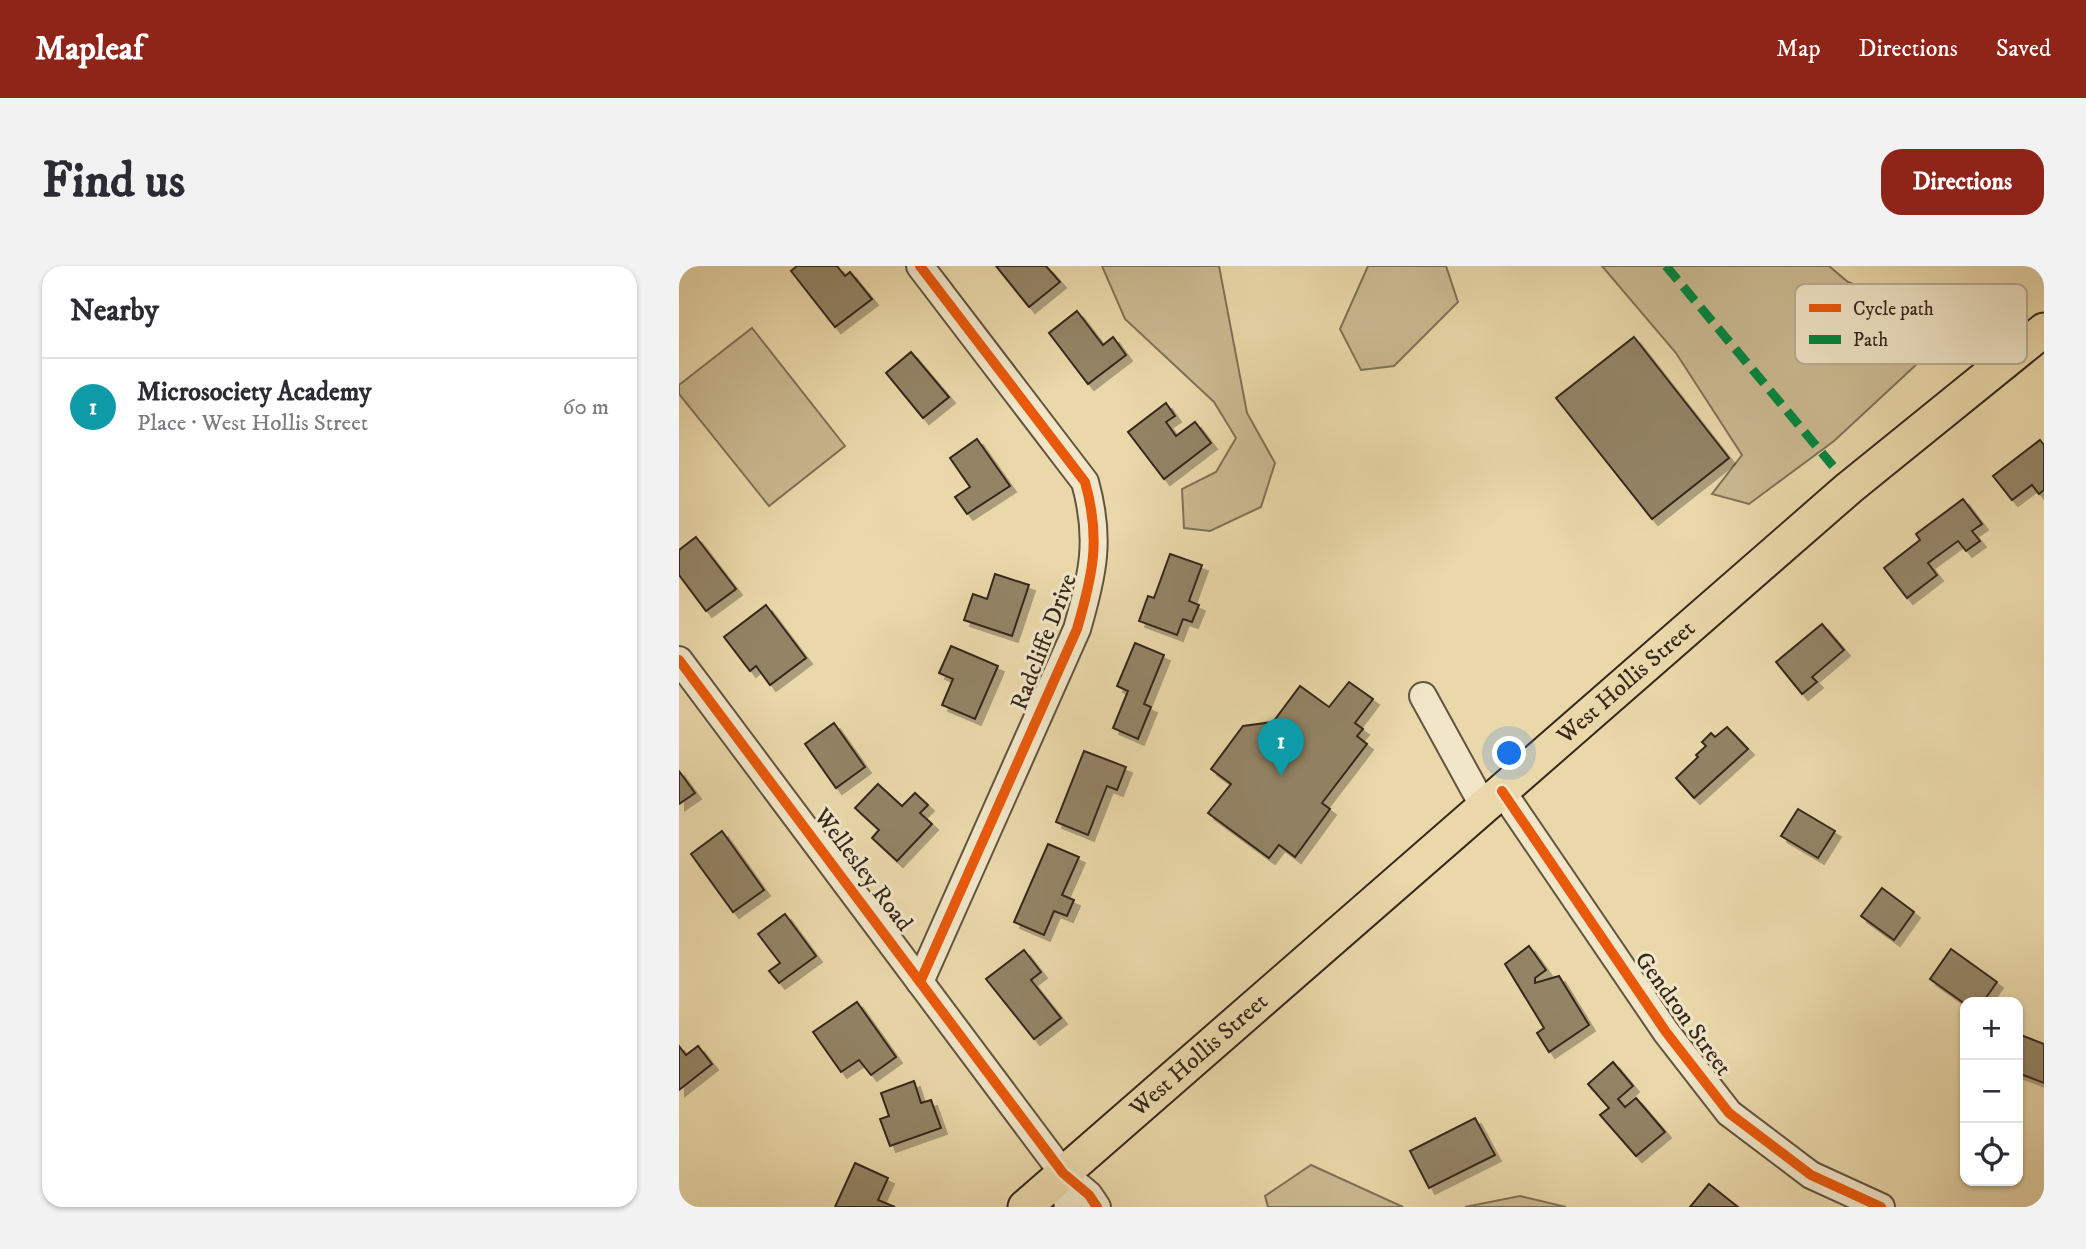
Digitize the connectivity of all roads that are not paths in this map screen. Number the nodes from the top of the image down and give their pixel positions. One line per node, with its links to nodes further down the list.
1 (920, 266): 8 (street, Radcliffe Drive)
2 (2044, 330): 3 (main road, West Hollis Street)
3 (2027, 344)
4 (2002, 364): 7 (main road, West Hollis Street)
5 (679, 660): 8 (street, Wellesley Road)
6 (1423, 696): 7 (street, Gendron Street)
7 (1493, 799): 9 (main road, West Hollis Street); 10 (street, Gendron Street)
8 (921, 982): 9 (street, Wellesley Road)
9 (1063, 1173): 11 (main road, West Hollis Street); 12 (street); 13 (street, Wellesley Road)
10 (1849, 1201): 14 (street, Gendron Street)
11 (1025, 1207)
12 (1068, 1207)
13 (1097, 1207)
14 (1881, 1207)

